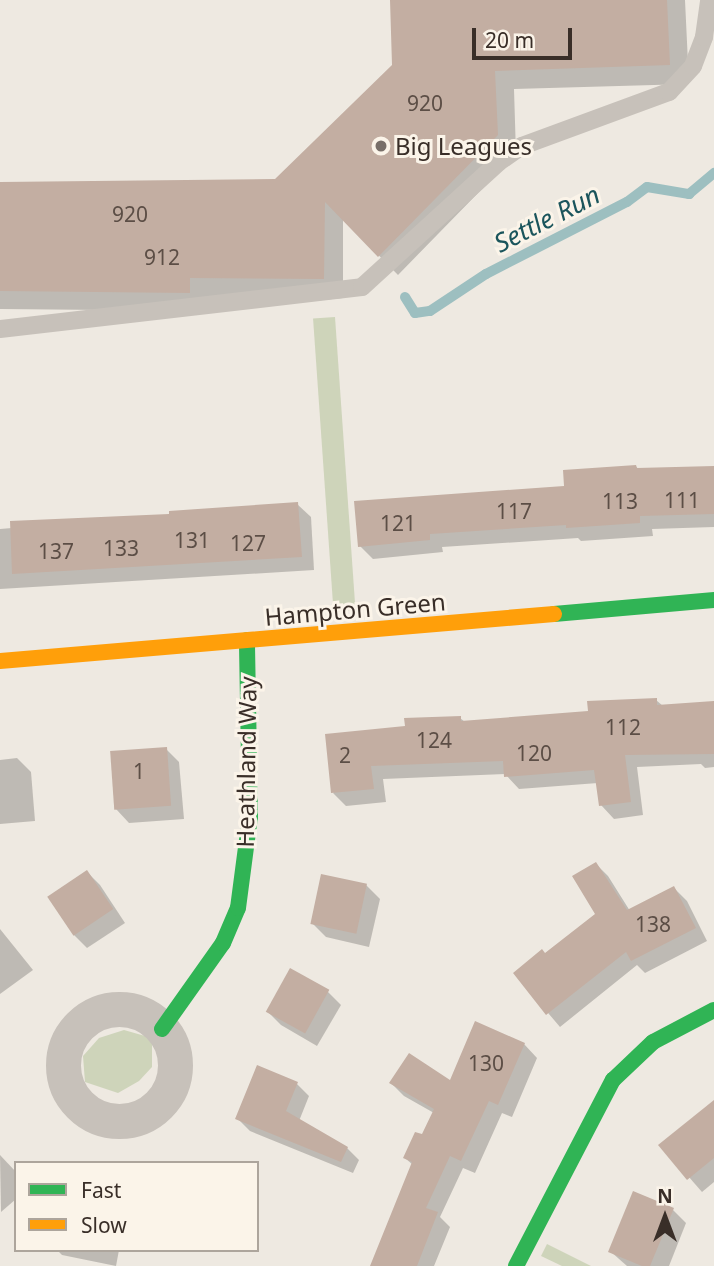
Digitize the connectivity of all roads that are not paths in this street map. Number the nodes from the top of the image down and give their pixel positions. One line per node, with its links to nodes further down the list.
1 (709, 0): 2 (lane)
2 (0, 329)
3 (714, 600): 4 (street, Hampton Green)
4 (247, 640): 5 (street, Hampton Green); 7 (street, Heathland Way)
5 (0, 661)
6 (714, 1010): 8 (street)
7 (162, 1029)
8 (516, 1266)

